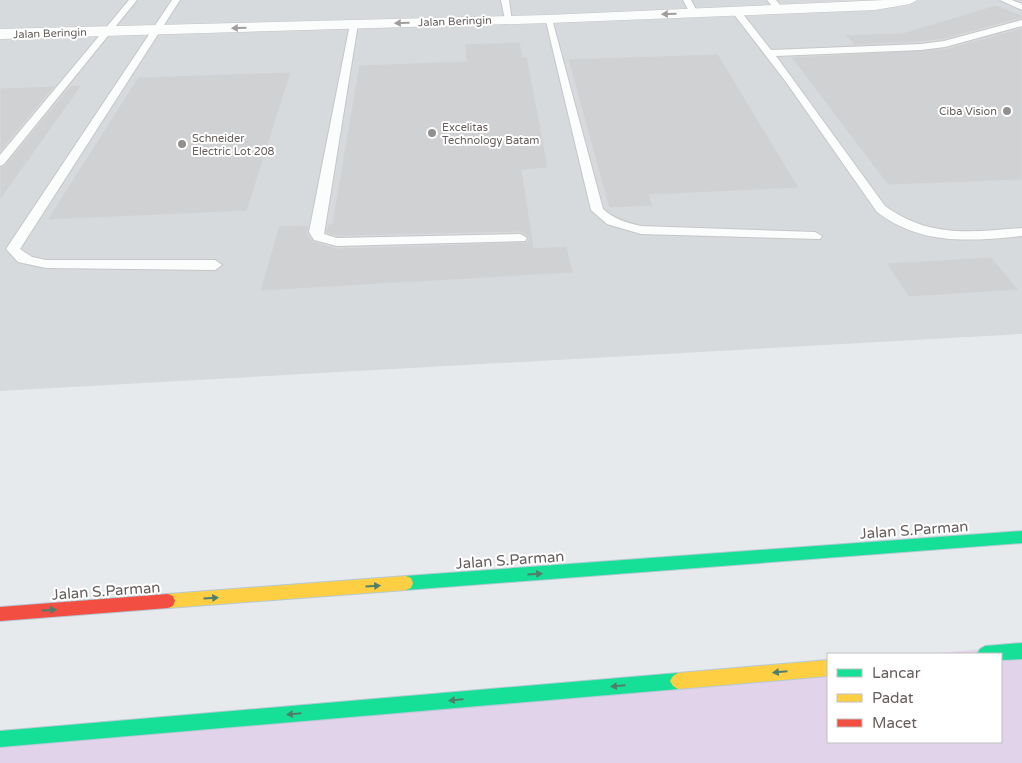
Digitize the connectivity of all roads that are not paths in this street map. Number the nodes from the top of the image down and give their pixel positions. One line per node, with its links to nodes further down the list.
1 (133, 0): 15 (lane)
2 (176, 0): 14 (lane)
3 (505, 0): 11 (lane)
4 (910, 0): 6 (street, Jalan Beringin)
5 (1004, 0): 8 (lane)
6 (776, 5): 9 (street, Jalan Beringin)
7 (691, 6): 9 (street, Jalan Beringin); 10 (street, Jalan Beringin, one-way to 10)
8 (1022, 7)
9 (736, 11): 17 (lane)
10 (548, 18): 11 (street, Jalan Beringin); 20 (lane)
11 (509, 20): 13 (street, Jalan Beringin, one-way to 13)
12 (1022, 23): 17 (lane)
13 (354, 24): 14 (street, Jalan Beringin, one-way to 14); 21 (lane)
14 (154, 30): 15 (street, Jalan Beringin); 22 (lane)
15 (107, 31): 16 (street, Jalan Beringin); 18 (lane)
16 (0, 34)
17 (769, 53): 19 (lane)
18 (0, 162)
19 (1022, 232)
20 (815, 236)
21 (520, 238)
22 (215, 264)
23 (1022, 537): 24 (main road, Jalan S.Parman, one-way to 23)
24 (0, 614)
25 (1022, 651): 26 (main road)
26 (997, 653)
27 (827, 668): 28 (main road, one-way to 28)
28 (0, 740)

